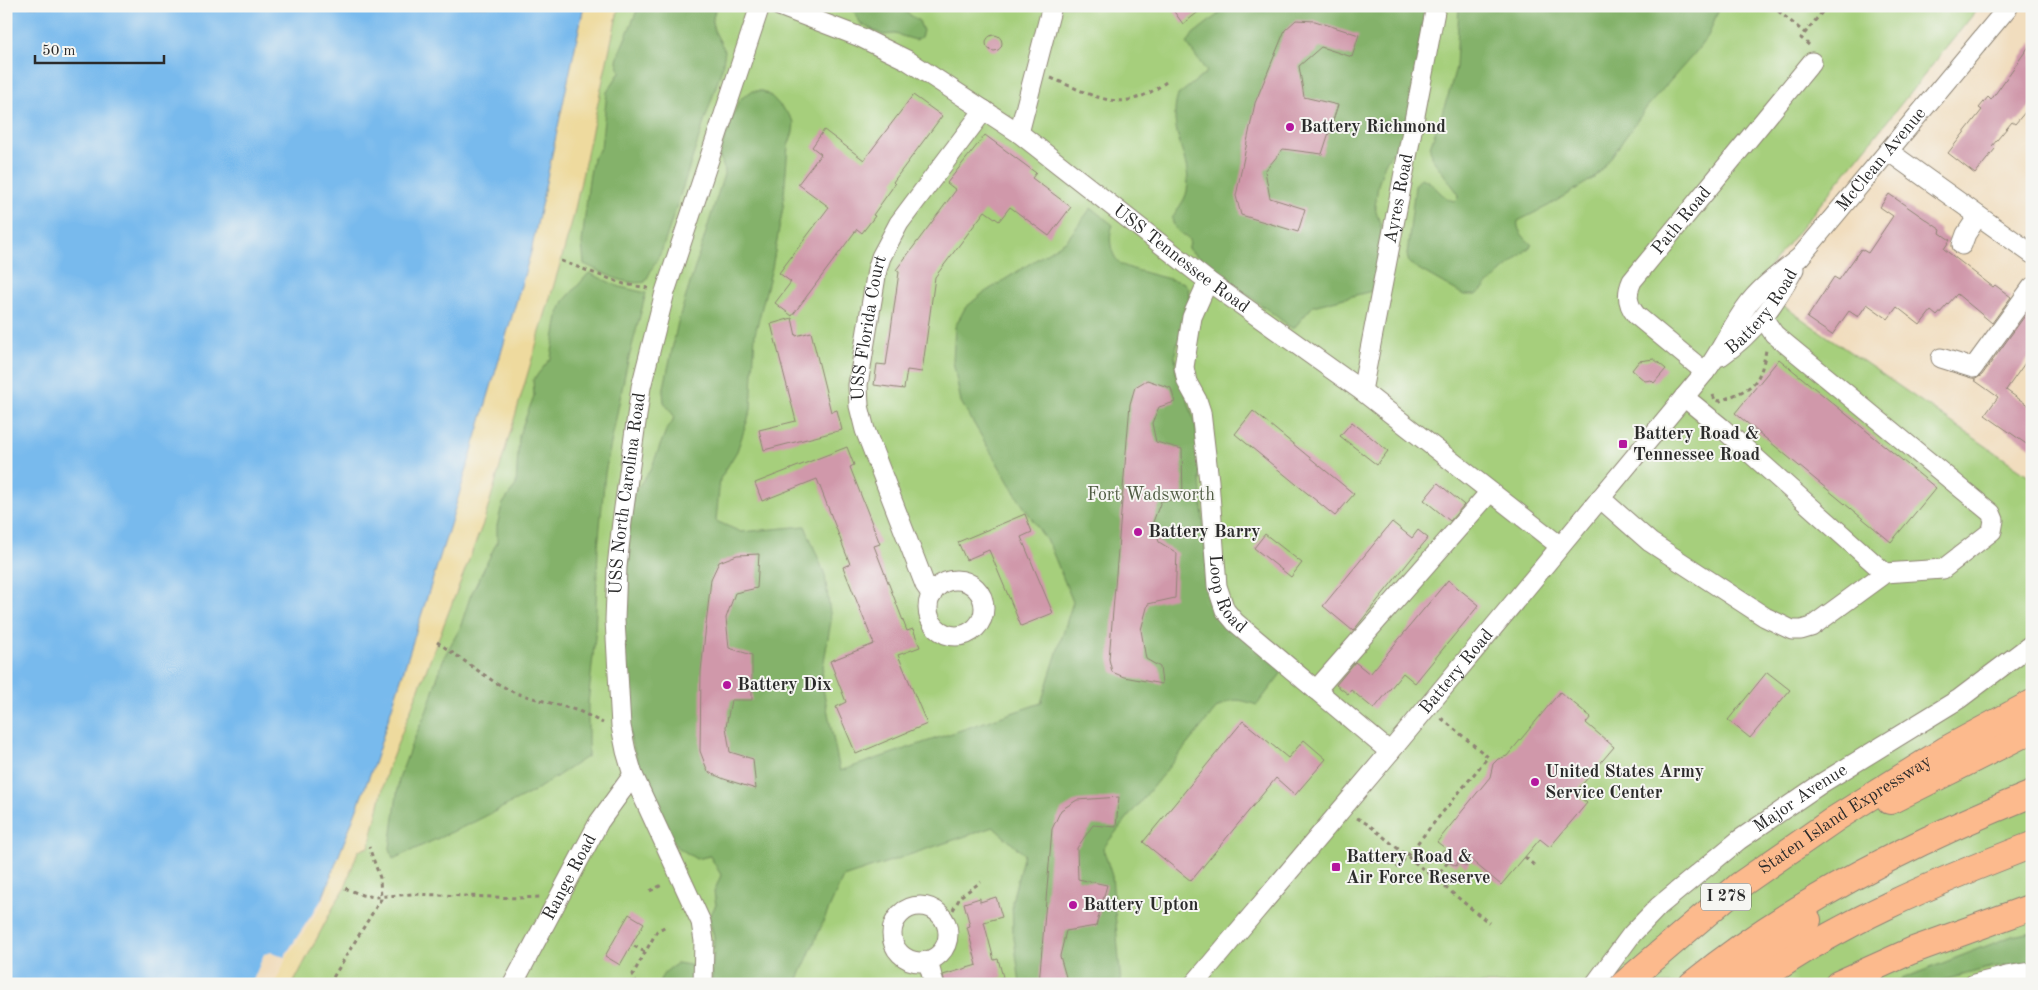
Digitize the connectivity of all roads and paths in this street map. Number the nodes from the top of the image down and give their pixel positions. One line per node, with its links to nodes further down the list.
1 (760, 6): 22 (street, USS North Carolina Road)
2 (779, 6): 12 (street, USS Tennessee Road)
3 (1052, 6): 13 (street)
4 (1436, 6): 30 (street, Ayres Road)
5 (1772, 6): 8 (path)
6 (1827, 6): 8 (path)
7 (2009, 6): 14 (street, McClean Avenue)
8 (1805, 33): 9 (path)
9 (1812, 55): 27 (street, Path Road)
10 (1051, 78): 11 (path)
11 (1166, 82)
12 (984, 110): 13 (street, USS Tennessee Road); 37 (street, USS Florida Court)
13 (1019, 133): 20 (street, USS Tennessee Road)
14 (1888, 152): 15 (street); 18 (street, McClean Avenue)
15 (1978, 216): 16 (street); 17 (street)
16 (1962, 245)
17 (2032, 254)
18 (1800, 257): 23 (street, McClean Avenue); 24 (street, Battery Road)
19 (561, 261): 22 (path)
20 (1208, 281): 30 (street, USS Tennessee Road); 40 (street, Loop Road)
21 (2032, 287): 26 (street)
22 (666, 292): 44 (street, USS North Carolina Road)
23 (1746, 307): 27 (street, Battery Road)
24 (1763, 318): 27 (street, Battery Road); 36 (street)
25 (1768, 343): 31 (path)
26 (1941, 358)
27 (1710, 366): 32 (street, Battery Road)
28 (2027, 378): 29 (path)
29 (2032, 382)
30 (1362, 391): 33 (street, USS Tennessee Road)
31 (1713, 395)
32 (1684, 397): 34 (street, Battery Road); 36 (street)
33 (1490, 492): 35 (street, USS Tennessee Road); 40 (street)
34 (1600, 498): 35 (street, Battery Road); 36 (street)
35 (1560, 546): 45 (street, Battery Road)
36 (1885, 573)
37 (932, 595)
38 (437, 642): 44 (path)
39 (2032, 644): 82 (street, Major Avenue)
40 (1316, 690): 45 (street, Loop Road)
41 (2032, 703): 50 (highway, Staten Island Expressway / I 278)
42 (1441, 718): 53 (path)
43 (2032, 730): 50 (highway)
44 (622, 733): 46 (street, USS North Carolina Road)
45 (1390, 752): 81 (street, Battery Road)
46 (633, 775): 64 (street, Range Road); 79 (street, USS North Carolina Road)
47 (2032, 782): 55 (highway)
48 (2032, 794): 55 (highway, I 278)
49 (1357, 818): 53 (path)
50 (1835, 819): 83 (highway, Staten Island Expressway / I 278)
51 (2032, 845): 60 (highway)
52 (369, 847): 65 (path)
53 (1407, 855): 59 (path); 61 (path)
54 (1525, 857): 58 (path)
55 (1886, 861): 72 (highway); 84 (highway, I 278)
56 (1448, 862): 61 (path)
57 (2032, 864): 60 (highway)
58 (1535, 866)
59 (1397, 868)
60 (1959, 875): 66 (highway)
61 (1435, 878): 69 (path)
62 (981, 882): 68 (path)
63 (345, 888): 65 (path)
64 (560, 895): 65 (path); 77 (street, Range Road)
65 (382, 896): 76 (path)
66 (1908, 896): 72 (highway); 86 (highway)
67 (2032, 907): 87 (highway)
68 (953, 910)
69 (1490, 923)
70 (666, 926): 73 (path)
71 (634, 946): 73 (path)
72 (1775, 946): 85 (highway)
73 (645, 952): 78 (path)
74 (928, 961): 80 (street)
75 (2032, 972): 88 (street)
76 (329, 984)
77 (513, 984)
78 (636, 984)
79 (703, 984)
80 (934, 984)
81 (1194, 984)
82 (1595, 984)
83 (1624, 984)
84 (1692, 984)
85 (1722, 984)
86 (1754, 984)
87 (1838, 984)
88 (1974, 984)

